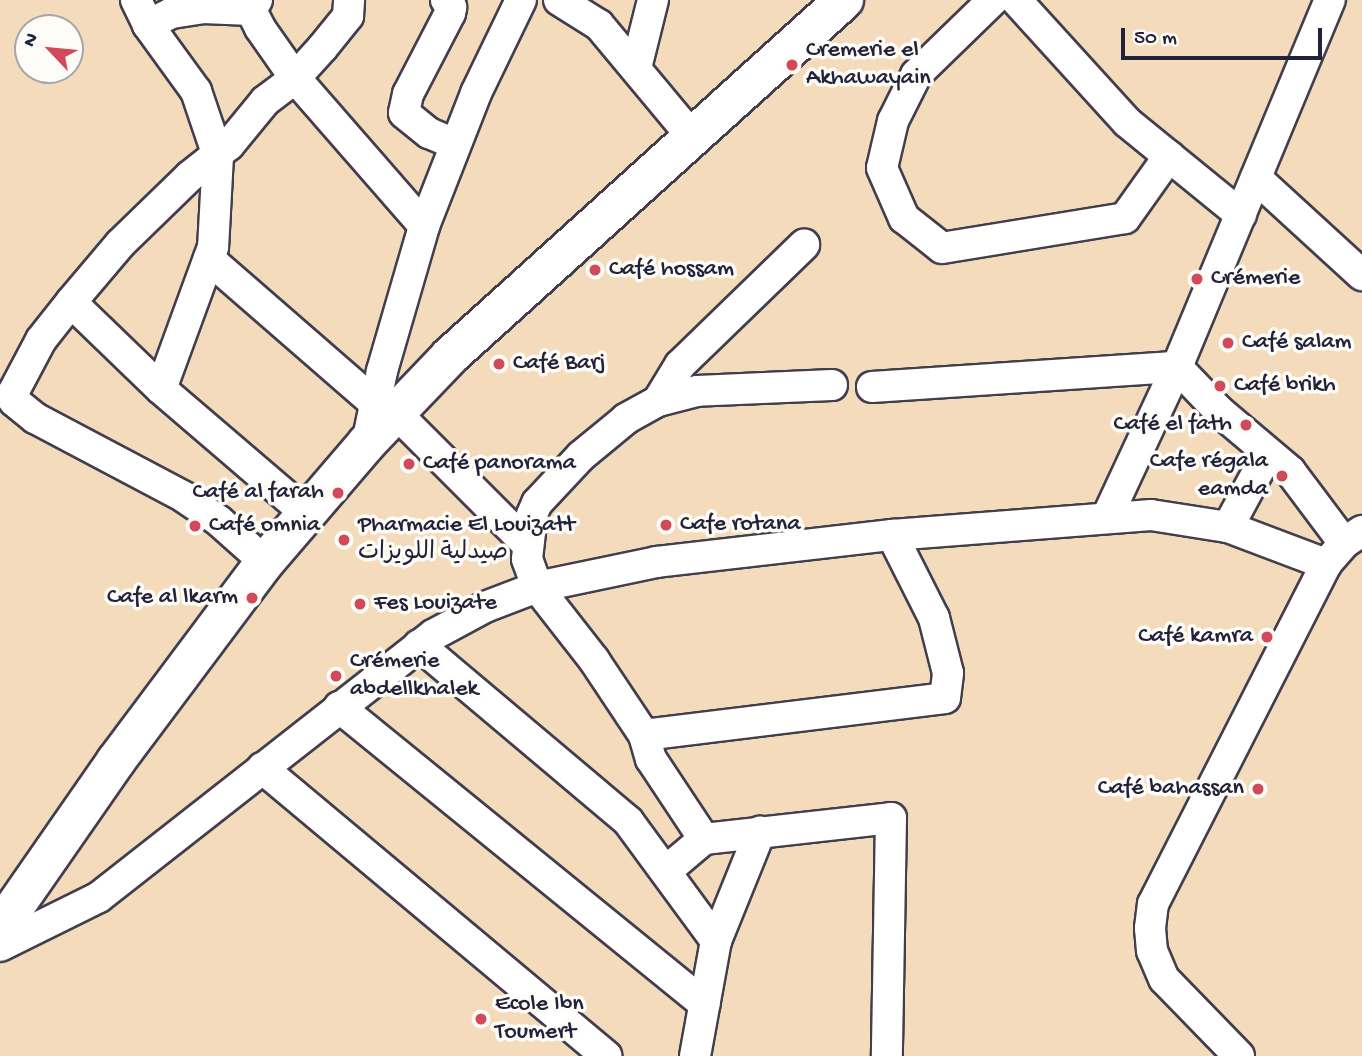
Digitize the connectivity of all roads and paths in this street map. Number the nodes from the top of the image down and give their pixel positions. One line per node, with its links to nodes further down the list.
1 (349, 0): 13 (street)
2 (446, 0): 15 (street)
3 (521, 0): 15 (street)
4 (559, 0): 12 (street)
5 (653, 0): 12 (street)
6 (844, 0): 14 (street)
7 (993, 0): 17 (street)
8 (1016, 0): 17 (street)
9 (1330, 0): 18 (street)
10 (254, 5): 11 (street); 13 (street)
11 (142, 13): 16 (street)
12 (636, 68): 14 (street)
13 (295, 78): 16 (street); 20 (street)
14 (694, 138): 30 (street)
15 (455, 144): 20 (street)
16 (218, 156): 22 (street); 24 (street)
17 (1169, 156): 19 (street)
18 (1256, 178): 19 (street); 23 (street)
19 (1241, 215): 25 (street)
20 (424, 226): 30 (street)
21 (804, 245): 29 (street)
22 (209, 259): 28 (street); 30 (street)
23 (1362, 275)
24 (71, 302): 28 (street); 38 (street)
25 (1177, 367): 27 (street); 31 (street); 33 (street)
26 (832, 385): 29 (street)
27 (872, 387)
28 (161, 389): 32 (street)
29 (659, 401): 36 (street)
30 (386, 409): 32 (street); 36 (street)
31 (1268, 453): 34 (street); 37 (street)
32 (307, 514): 38 (street)
33 (1107, 517): 34 (street); 35 (street)
34 (1228, 527): 37 (street)
35 (892, 535): 39 (street); 42 (street)
36 (527, 544): 39 (street)
37 (1344, 546): 54 (street)
38 (265, 562): 47 (street)
39 (537, 587): 40 (street); 42 (street)
40 (419, 645): 41 (street); 46 (street)
41 (339, 708): 43 (street); 50 (street)
42 (644, 735): 45 (street)
43 (262, 768): 49 (street); 51 (street)
44 (760, 832): 45 (street); 48 (street); 53 (street)
45 (704, 839): 46 (street)
46 (666, 871): 48 (street)
47 (0, 928)
48 (716, 941): 50 (street)
49 (0, 946)
50 (704, 1004): 52 (street)
51 (606, 1056)
52 (695, 1056)
53 (887, 1056)
54 (1239, 1056)

